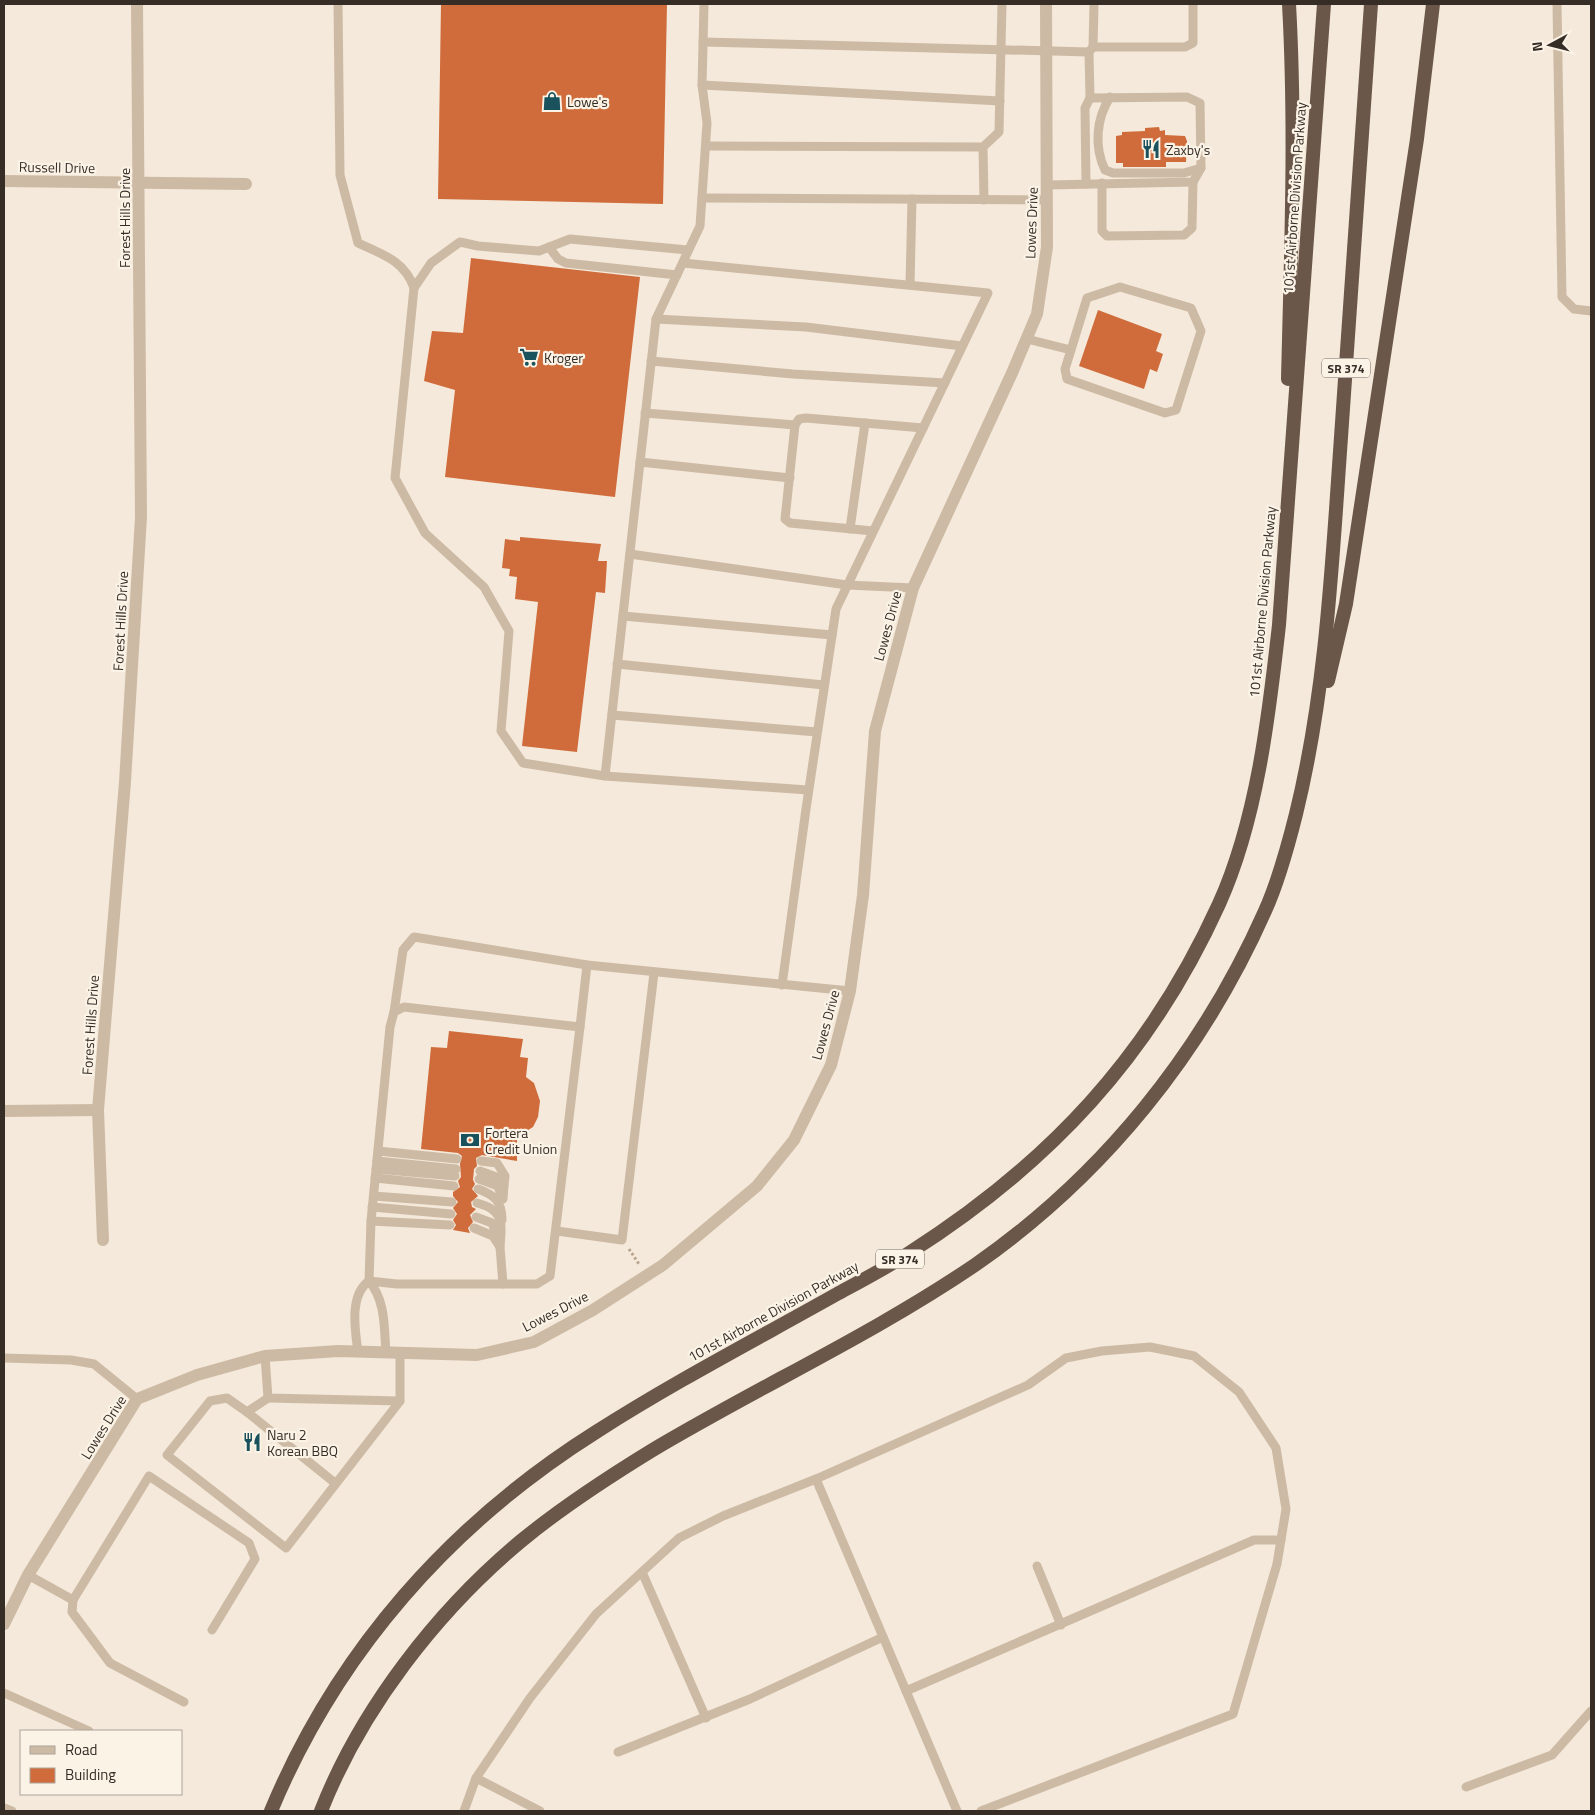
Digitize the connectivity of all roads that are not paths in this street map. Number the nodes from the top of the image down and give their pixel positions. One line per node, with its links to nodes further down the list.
1 (137, 4): 26 (street, Forest Hills Drive)
2 (338, 4): 40 (lane)
3 (704, 4): 13 (lane)
4 (1002, 4): 15 (lane)
5 (1046, 4): 16 (street, Lowes Drive)
6 (1094, 4): 14 (lane)
7 (1193, 4): 14 (lane)
8 (1289, 4): 56 (highway)
9 (1324, 4): 56 (highway, 101st Airborne Division Parkway / SR 374)
10 (1371, 4): 66 (highway, SR 374)
11 (1433, 4): 66 (highway)
12 (1557, 4): 41 (lane)
13 (703, 42): 15 (lane); 17 (lane)
14 (1091, 49): 16 (lane); 18 (lane)
15 (1001, 50): 16 (lane); 20 (lane)
16 (1046, 52): 30 (street, Lowes Drive)
17 (702, 85): 20 (lane); 21 (lane)
18 (1090, 98): 19 (lane); 28 (lane)
19 (1110, 98): 23 (lane); 23 (lane)
20 (1000, 100): 22 (lane)
21 (706, 146): 22 (lane); 31 (lane)
22 (983, 146): 33 (lane)
23 (1201, 168): 25 (lane)
24 (4, 181): 26 (street, Russell Drive)
25 (1192, 182): 29 (lane); 29 (lane)
26 (139, 184): 27 (street, Russell Drive); 75 (street, Forest Hills Drive)
27 (246, 184)
28 (1086, 184): 29 (lane); 30 (lane)
29 (1102, 184)
30 (1047, 185): 34 (street, Lowes Drive)
31 (702, 198): 32 (lane); 36 (lane)
32 (912, 199): 33 (lane); 39 (lane)
33 (984, 200): 34 (lane)
34 (1047, 200): 43 (street, Lowes Drive)
35 (549, 247): 36 (lane); 38 (lane); 40 (lane)
36 (688, 250): 37 (lane)
37 (683, 262): 38 (lane); 39 (lane)
38 (677, 275): 42 (lane)
39 (910, 285): 44 (lane)
40 (414, 288): 67 (lane)
41 (1591, 311)
42 (656, 319): 44 (lane); 46 (lane)
43 (1026, 339): 45 (lane); 59 (street, Lowes Drive)
44 (962, 346): 47 (lane)
45 (1071, 350): 45 (lane)
46 (652, 361): 47 (lane); 48 (lane)
47 (945, 383): 51 (lane)
48 (645, 413): 50 (lane); 52 (lane)
49 (865, 423): 50 (lane); 51 (lane); 54 (lane)
50 (795, 425): 53 (lane)
51 (923, 428): 55 (lane)
52 (640, 462): 53 (lane); 57 (lane)
53 (790, 478): 54 (lane)
54 (850, 529): 55 (lane)
55 (874, 531): 58 (lane)
56 (1284, 540): 129 (highway, 101st Airborne Division Parkway / SR 374)
57 (630, 554): 58 (lane); 60 (lane)
58 (847, 585): 59 (lane); 61 (lane)
59 (912, 588): 72 (street, Lowes Drive)
60 (623, 616): 61 (lane); 62 (lane)
61 (832, 635): 63 (lane)
62 (617, 664): 63 (lane); 64 (lane)
63 (824, 685): 65 (lane)
64 (612, 715): 65 (lane); 67 (lane)
65 (817, 732): 68 (lane)
66 (1314, 732): 130 (highway, SR 374)
67 (605, 776): 68 (lane)
68 (808, 790): 71 (lane)
69 (587, 965): 70 (lane); 73 (lane); 74 (lane)
70 (654, 972): 71 (lane); 93 (lane)
71 (782, 985): 72 (lane)
72 (850, 991): 100 (street, Lowes Drive)
73 (394, 1012): 74 (lane); 78 (lane)
74 (580, 1028): 93 (lane)
75 (98, 1110): 76 (street); 94 (street, Forest Hills Drive)
76 (4, 1111)
77 (481, 1161): 79 (lane)
78 (376, 1165): 78 (lane); 80 (lane); 82 (lane)
79 (504, 1185): 85 (lane); 85 (lane)
80 (454, 1186)
81 (478, 1189): 85 (lane)
82 (374, 1196): 83 (lane); 86 (lane)
83 (452, 1202)
84 (477, 1203): 92 (lane)
85 (503, 1203): 92 (lane)
86 (372, 1207): 87 (lane); 89 (lane)
87 (451, 1214)
88 (476, 1217): 95 (lane)
89 (371, 1221): 90 (lane); 96 (lane)
90 (450, 1226)
91 (474, 1228): 95 (lane)
92 (501, 1229): 95 (lane)
93 (557, 1231): 97 (lane)
94 (103, 1240)
95 (500, 1247): 97 (lane)
96 (369, 1281): 97 (lane); 98 (lane); 99 (lane)
97 (503, 1284)
98 (358, 1352): 99 (street, Lowes Drive); 101 (street, Lowes Drive)
99 (386, 1353): 100 (street, Lowes Drive)
100 (400, 1353): 105 (lane)
101 (265, 1356): 103 (lane); 104 (street, Lowes Drive)
102 (4, 1358): 104 (lane)
103 (268, 1398): 105 (lane); 106 (lane)
104 (137, 1399): 112 (street, Lowes Drive)
105 (400, 1401): 108 (lane)
106 (247, 1412): 108 (lane); 108 (lane)
107 (816, 1479): 109 (lane); 111 (lane); 117 (lane)
108 (335, 1483)
109 (1281, 1540): 115 (lane); 134 (lane)
110 (1036, 1566): 115 (lane)
111 (642, 1572): 122 (lane); 125 (lane)
112 (28, 1575): 113 (lane); 114 (street, Lowes Drive)
113 (74, 1600): 116 (lane); 120 (lane)
114 (4, 1624)
115 (1061, 1624): 118 (lane)
116 (212, 1630)
117 (883, 1637): 118 (lane); 122 (lane)
118 (906, 1691): 133 (lane)
119 (4, 1693): 123 (lane)
120 (184, 1702)
121 (1591, 1711): 126 (lane)
122 (706, 1718): 124 (lane)
123 (86, 1730)
124 (618, 1752)
125 (476, 1778): 131 (lane); 132 (lane)
126 (1466, 1787)
127 (4, 1808): 128 (lane)
128 (12, 1811)
129 (271, 1811)
130 (321, 1811)
131 (464, 1811)
132 (540, 1811)
133 (957, 1811)
134 (981, 1811)

